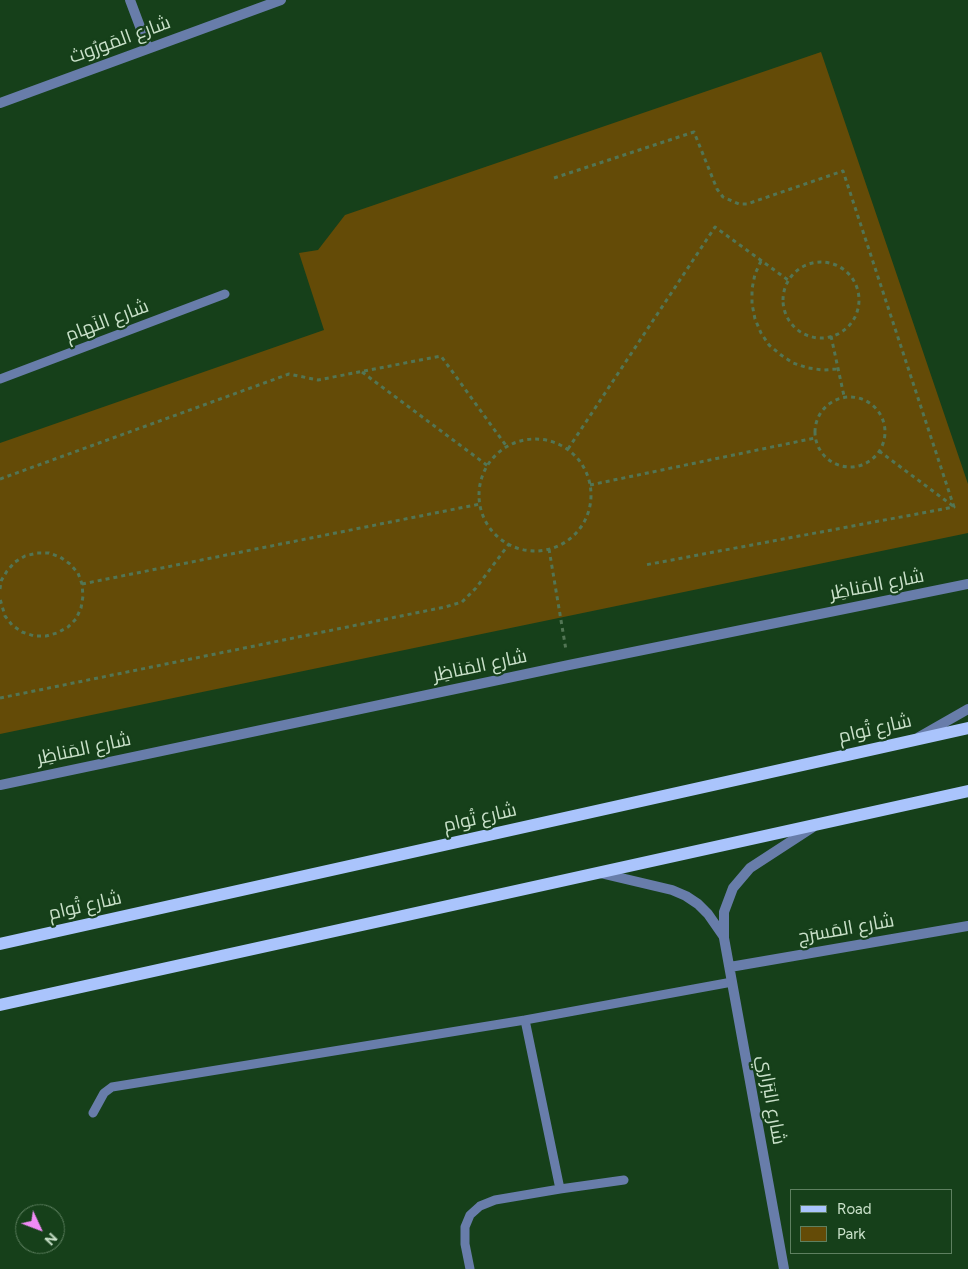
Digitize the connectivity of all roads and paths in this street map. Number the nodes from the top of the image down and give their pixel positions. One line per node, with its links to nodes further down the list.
1 (130, 0): 3 (street)
2 (281, 0): 3 (street, شارع المَورُوث)
3 (148, 48): 4 (street, شارع المَورُوث)
4 (0, 103)
5 (554, 178): 22 (path)
6 (761, 261): 7 (path); 10 (path); 16 (path)
7 (788, 280): 9 (path); 9 (path)
8 (225, 294): 12 (lane, شارع النَهام)
9 (831, 336): 10 (path)
10 (838, 369): 13 (path)
11 (361, 372): 15 (path); 18 (path); 19 (path)
12 (0, 379)
13 (844, 396): 14 (path); 17 (path)
14 (814, 438): 17 (path); 20 (path)
15 (507, 447): 16 (path); 18 (path)
16 (568, 449): 20 (path)
17 (880, 451): 22 (path)
18 (488, 466): 21 (path)
19 (0, 479)
20 (590, 486): 24 (path)
21 (480, 504): 23 (path); 26 (path)
22 (954, 506): 25 (path)
23 (509, 544): 24 (path); 31 (path)
24 (549, 549): 30 (path)
25 (645, 565)
26 (82, 584): 28 (path); 29 (path)
27 (968, 584): 30 (street, شارع المَناظِر)
28 (0, 589)
29 (0, 599)
30 (569, 665): 35 (street, شارع المَناظِر)
31 (0, 698)
32 (968, 709): 34 (street)
33 (968, 728): 34 (main road, شارع تُوام)
34 (913, 740): 41 (main road, شارع تُوام)
35 (0, 785)
36 (968, 791): 37 (main road)
37 (818, 824): 38 (main road); 40 (street, شارع البَرَاري)
38 (597, 873): 40 (street, شارع البَرَاري); 44 (main road)
39 (968, 926): 42 (street, شارع المَسرَج)
40 (724, 938): 42 (street, شارع البَرَاري)
41 (0, 944)
42 (730, 967): 43 (street, شارع البَرَاري)
43 (732, 982): 45 (lane); 50 (street, شارع البَرَاري)
44 (0, 1005)
45 (525, 1020): 46 (lane); 48 (lane)
46 (94, 1113)
47 (624, 1180): 48 (lane)
48 (560, 1189): 49 (lane)
49 (470, 1269)
50 (784, 1269)

